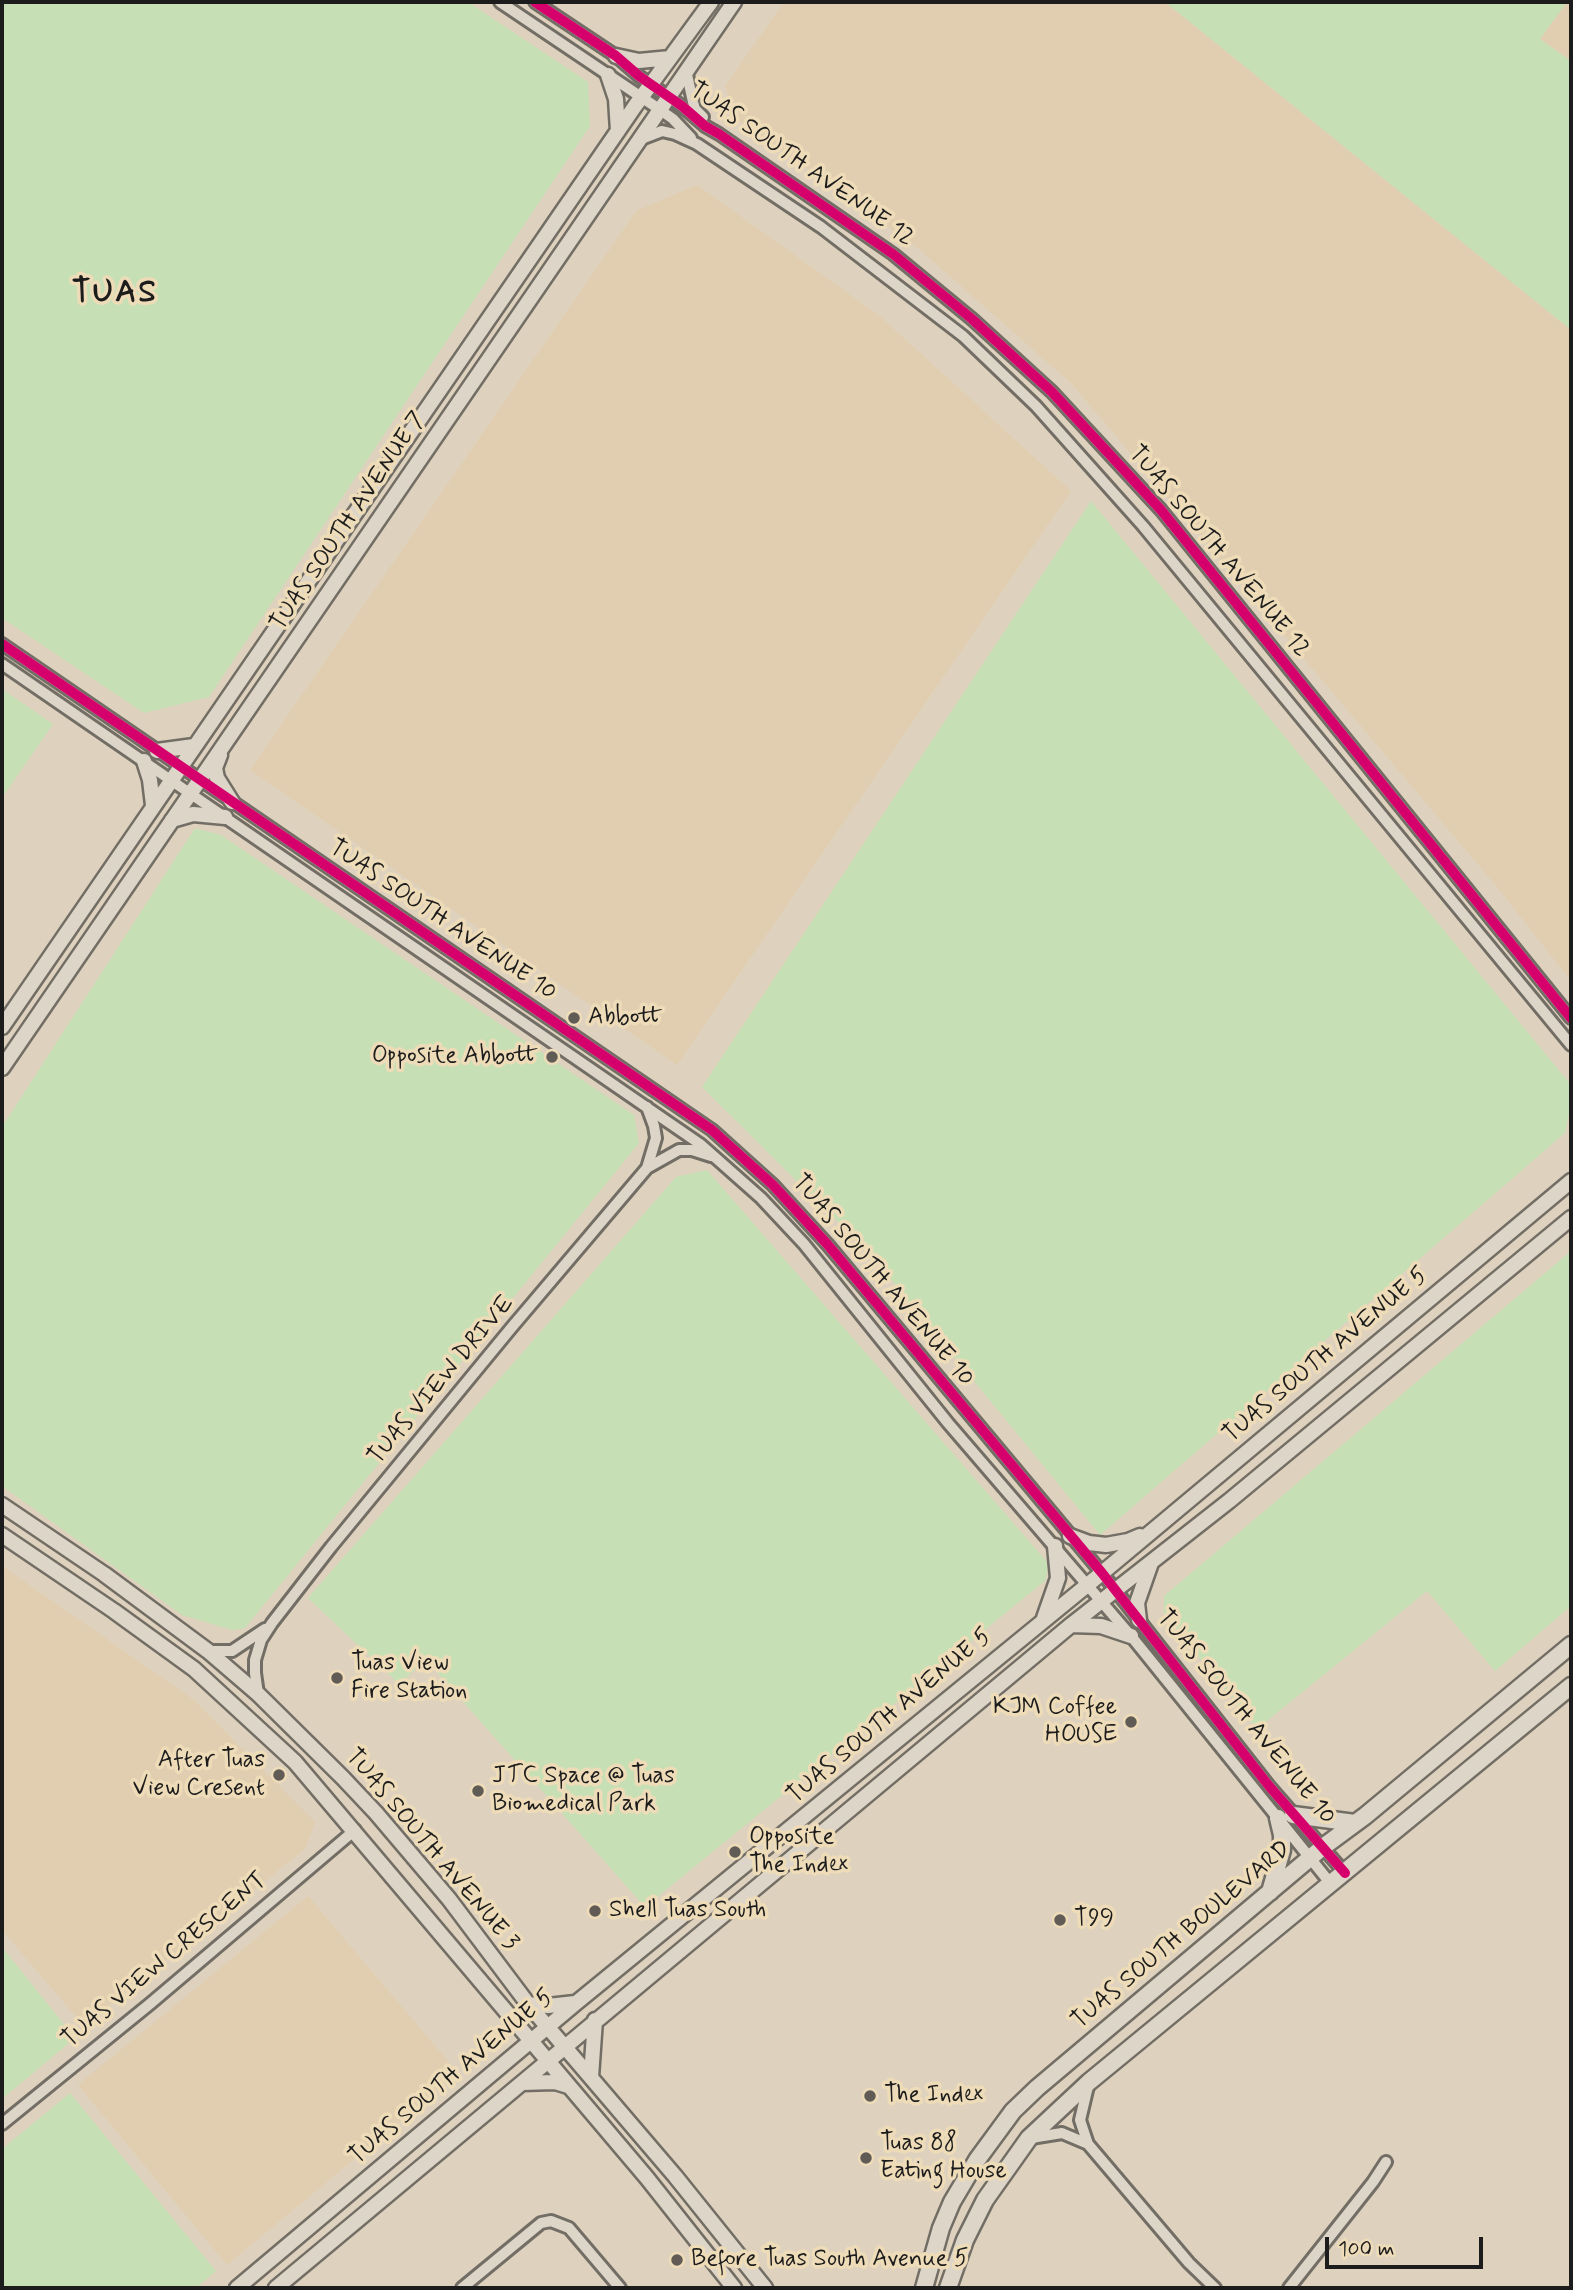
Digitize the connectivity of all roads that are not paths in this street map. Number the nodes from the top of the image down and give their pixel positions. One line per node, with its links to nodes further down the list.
1 (500, 2): 8 (street, TUAS SOUTH AVENUE 12)
2 (536, 2): 5 (street, TUAS SOUTH AVENUE 12)
3 (711, 2): 6 (street, TUAS SOUTH AVENUE 7)
4 (734, 2): 7 (street, TUAS SOUTH AVENUE 7)
5 (616, 56): 6 (street); 9 (street, TUAS SOUTH AVENUE 12)
6 (670, 58): 9 (street, TUAS SOUTH AVENUE 7)
7 (686, 70): 10 (street, TUAS SOUTH AVENUE 7); 15 (street)
8 (608, 75): 11 (street, TUAS SOUTH AVENUE 12); 14 (street)
9 (650, 85): 10 (street, TUAS SOUTH AVENUE 12); 11 (street, TUAS SOUTH AVENUE 7)
10 (668, 96): 12 (street, TUAS SOUTH AVENUE 7); 13 (street, TUAS SOUTH AVENUE 12)
11 (641, 97): 12 (street, TUAS SOUTH AVENUE 12); 14 (street, TUAS SOUTH AVENUE 7)
12 (659, 109): 16 (street, TUAS SOUTH AVENUE 7); 17 (street, TUAS SOUTH AVENUE 12)
13 (705, 126): 15 (street, TUAS SOUTH AVENUE 12); 17 (street, TUAS SOUTH AVENUE 12)
14 (618, 131): 21 (street, TUAS SOUTH AVENUE 7)
15 (719, 134): 31 (street, TUAS SOUTH AVENUE 12)
16 (637, 142): 17 (street); 20 (street, TUAS SOUTH AVENUE 7)
17 (695, 142): 33 (street, TUAS SOUTH AVENUE 12)
18 (2, 644): 22 (street, TUAS SOUTH AVENUE 10)
19 (2, 664): 23 (street, TUAS SOUTH AVENUE 10)
20 (224, 744): 26 (street, TUAS SOUTH AVENUE 7); 27 (street)
21 (194, 746): 22 (street); 24 (street, TUAS SOUTH AVENUE 7)
22 (157, 751): 24 (street, TUAS SOUTH AVENUE 10)
23 (144, 761): 25 (street, TUAS SOUTH AVENUE 10); 28 (street)
24 (180, 766): 25 (street, TUAS SOUTH AVENUE 7); 26 (street, TUAS SOUTH AVENUE 10)
25 (171, 779): 26 (street, TUAS SOUTH AVENUE 10); 28 (street, TUAS SOUTH AVENUE 7)
26 (195, 786): 27 (street, TUAS SOUTH AVENUE 10); 29 (street, TUAS SOUTH AVENUE 10); 30 (street, TUAS SOUTH AVENUE 7)
27 (232, 802): 43 (street, TUAS SOUTH AVENUE 10)
28 (153, 804): 32 (street, TUAS SOUTH AVENUE 7)
29 (225, 817): 30 (street); 35 (street, TUAS SOUTH AVENUE 10)
30 (172, 820): 34 (street, TUAS SOUTH AVENUE 7)
31 (1571, 1018)
32 (2, 1027)
33 (1571, 1045)
34 (2, 1068)
35 (647, 1107): 36 (street, TUAS SOUTH AVENUE 10); 37 (street, TUAS VIEW DRIVE)
36 (714, 1156): 37 (street, TUAS VIEW DRIVE); 44 (street, TUAS SOUTH AVENUE 10)
37 (647, 1168): 52 (street, TUAS VIEW DRIVE)
38 (1570, 1182): 41 (street, TUAS SOUTH AVENUE 5)
39 (1571, 1218): 45 (street, TUAS SOUTH AVENUE 5)
40 (2, 1505): 56 (street, TUAS SOUTH AVENUE 3)
41 (1151, 1531): 43 (street); 46 (street, TUAS SOUTH AVENUE 5)
42 (2, 1535): 60 (street, TUAS SOUTH AVENUE 3)
43 (1070, 1536): 46 (street, TUAS SOUTH AVENUE 10)
44 (1055, 1546): 47 (street, TUAS SOUTH AVENUE 10); 50 (street)
45 (1152, 1562): 48 (street, TUAS SOUTH AVENUE 5); 51 (street)
46 (1102, 1573): 47 (street, TUAS SOUTH AVENUE 5); 48 (street, TUAS SOUTH AVENUE 10)
47 (1087, 1585): 49 (street, TUAS SOUTH AVENUE 10); 50 (street, TUAS SOUTH AVENUE 5)
48 (1116, 1591): 49 (street, TUAS SOUTH AVENUE 5); 51 (street, TUAS SOUTH AVENUE 10)
49 (1102, 1602): 53 (street, TUAS SOUTH AVENUE 5); 54 (street, TUAS SOUTH AVENUE 10)
50 (1044, 1619): 68 (street, TUAS SOUTH AVENUE 5)
51 (1139, 1620): 61 (street, TUAS SOUTH AVENUE 10)
52 (272, 1623): 56 (street, TUAS VIEW DRIVE); 58 (street, TUAS VIEW DRIVE)
53 (1071, 1625): 54 (street); 71 (street, TUAS SOUTH AVENUE 5)
54 (1131, 1636): 61 (street, TUAS SOUTH AVENUE 10)
55 (1571, 1645): 62 (main road, TUAS SOUTH BOULEVARD)
56 (208, 1651): 58 (street, TUAS SOUTH AVENUE 3)
57 (1571, 1686): 65 (main road)
58 (258, 1694): 59 (street, TUAS SOUTH AVENUE 3)
59 (305, 1740): 60 (street); 69 (street, TUAS SOUTH AVENUE 3)
60 (295, 1762): 63 (street, TUAS SOUTH AVENUE 3)
61 (1285, 1817): 62 (main road); 64 (street, TUAS SOUTH AVENUE 10); 64 (street, TUAS SOUTH AVENUE 10); 67 (main road)
62 (1356, 1823): 64 (main road, TUAS SOUTH BOULEVARD)
63 (355, 1830): 70 (street, TUAS SOUTH AVENUE 3); 81 (street, TUAS VIEW CRESCENT)
64 (1316, 1853): 65 (street, TUAS SOUTH AVENUE 10); 66 (street, TUAS SOUTH AVENUE 10); 67 (main road, TUAS SOUTH BOULEVARD)
65 (1345, 1873): 66 (main road)
66 (1331, 1884): 78 (main road)
67 (1270, 1892): 91 (main road, TUAS SOUTH BOULEVARD)
68 (576, 2003): 69 (street); 72 (street, TUAS SOUTH AVENUE 5)
69 (528, 2004): 72 (street, TUAS SOUTH AVENUE 3)
70 (509, 2017): 73 (street, TUAS SOUTH AVENUE 3); 75 (street)
71 (595, 2020): 74 (street, TUAS SOUTH AVENUE 5); 77 (street)
72 (548, 2027): 73 (street, TUAS SOUTH AVENUE 5); 74 (street, TUAS SOUTH AVENUE 3)
73 (531, 2042): 75 (street, TUAS SOUTH AVENUE 5); 76 (street, TUAS SOUTH AVENUE 3)
74 (565, 2047): 76 (street, TUAS SOUTH AVENUE 5); 77 (street, TUAS SOUTH AVENUE 3)
75 (510, 2060): 85 (street, TUAS SOUTH AVENUE 5)
76 (547, 2062): 79 (street, TUAS SOUTH AVENUE 5); 80 (street, TUAS SOUTH AVENUE 3)
77 (591, 2077): 90 (street, TUAS SOUTH AVENUE 3)
78 (1089, 2082): 82 (main road); 83 (street)
79 (522, 2083): 80 (street); 86 (street, TUAS SOUTH AVENUE 5)
80 (568, 2086): 89 (street, TUAS SOUTH AVENUE 3)
81 (2, 2123)
82 (1029, 2138): 83 (street); 92 (main road)
83 (1088, 2144): 93 (street)
84 (1386, 2162): 94 (street)
85 (237, 2288)
86 (276, 2288)
87 (462, 2288): 88 (street)
88 (620, 2288)
89 (734, 2288)
90 (765, 2288)
91 (924, 2288)
92 (947, 2288)
93 (1215, 2288)
94 (1289, 2288)

